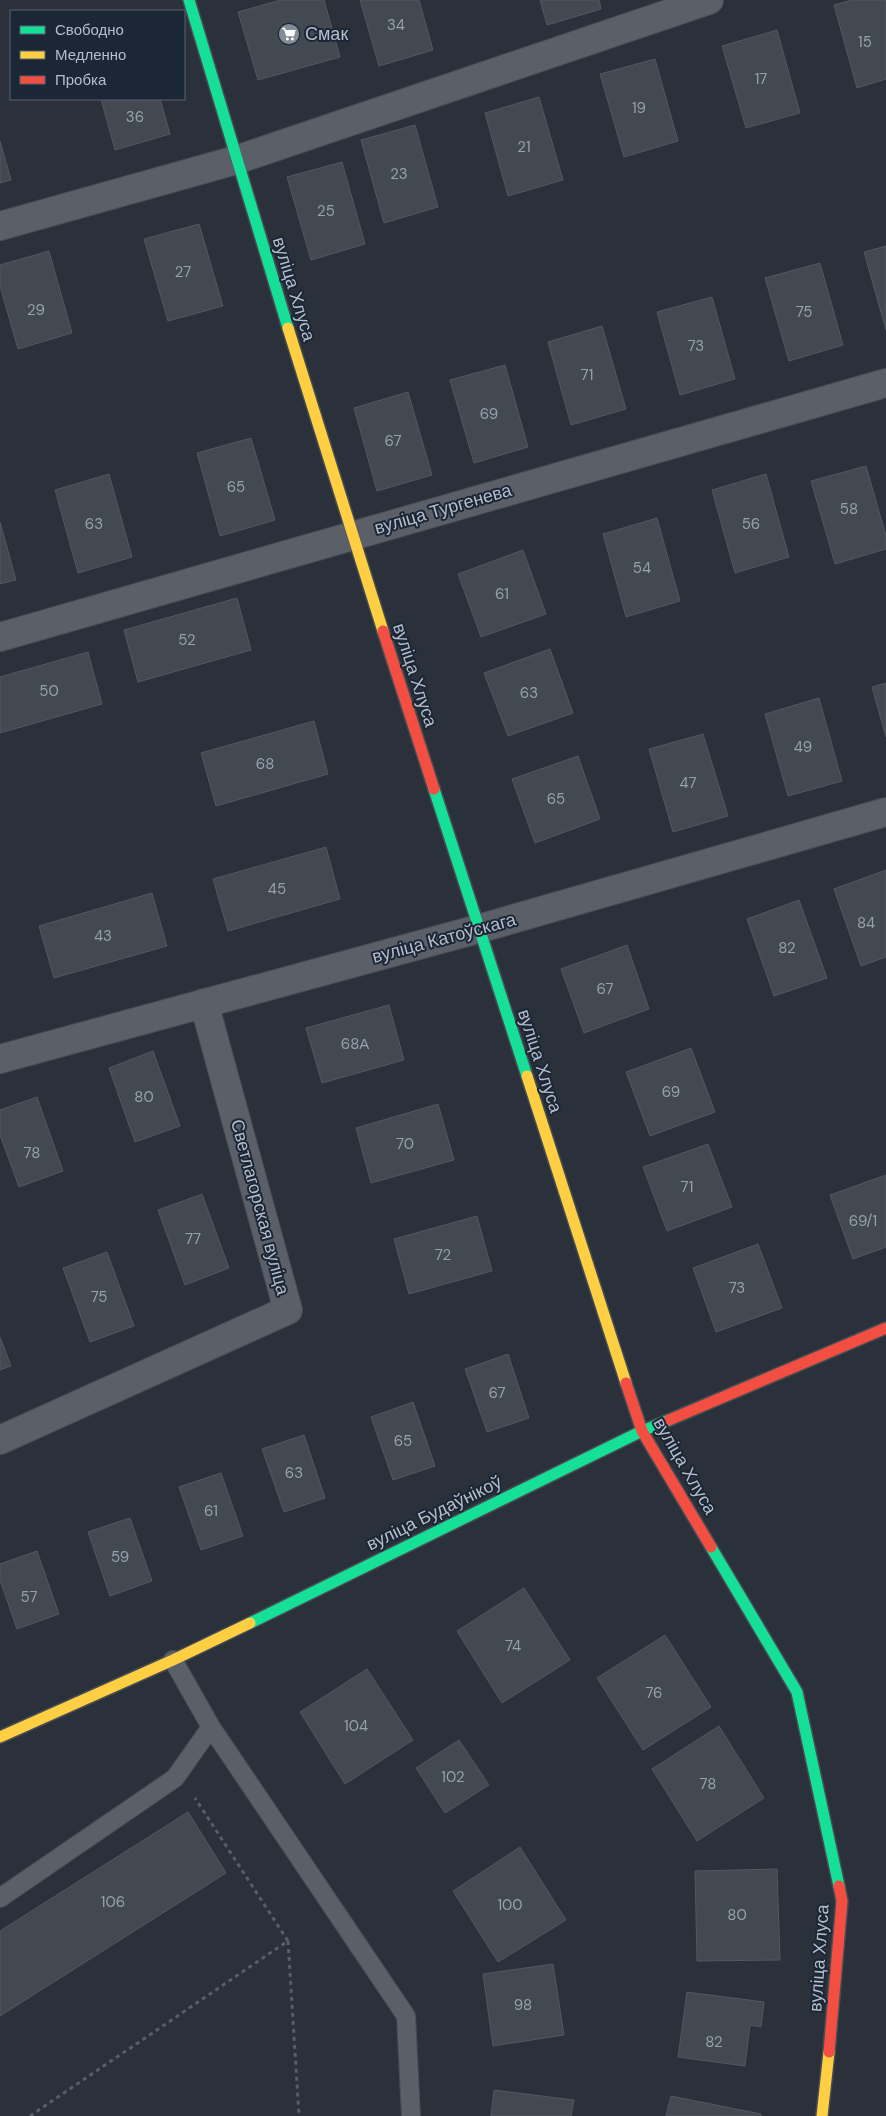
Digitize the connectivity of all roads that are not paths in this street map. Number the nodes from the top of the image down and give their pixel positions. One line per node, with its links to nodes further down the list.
1 (189, 0): 3 (street, вуліца Хлуса)
2 (710, 0): 3 (street)
3 (236, 160): 4 (street); 6 (street, вуліца Хлуса)
4 (0, 226)
5 (886, 384): 6 (street, вуліца Тургенева)
6 (352, 535): 7 (street, вуліца Тургенева); 9 (street, вуліца Хлуса)
7 (0, 637)
8 (886, 812): 9 (street, вуліца Катоўскага)
9 (478, 929): 10 (street, вуліца Катоўскага); 13 (street, вуліца Хлуса)
10 (204, 1003): 11 (street, вуліца Катоўскага); 14 (street, Светлагорская вуліца)
11 (0, 1059)
12 (886, 1328): 13 (street, вуліца Будаўнікоў)
13 (642, 1431): 15 (street, вуліца Будаўнікоў); 20 (street, вуліца Хлуса)
14 (0, 1440)
15 (174, 1660): 16 (lane); 17 (street, вуліца Будаўнікоў)
16 (211, 1727): 18 (lane); 19 (lane)
17 (0, 1737)
18 (0, 1898)
19 (411, 2116)
20 (822, 2116)

